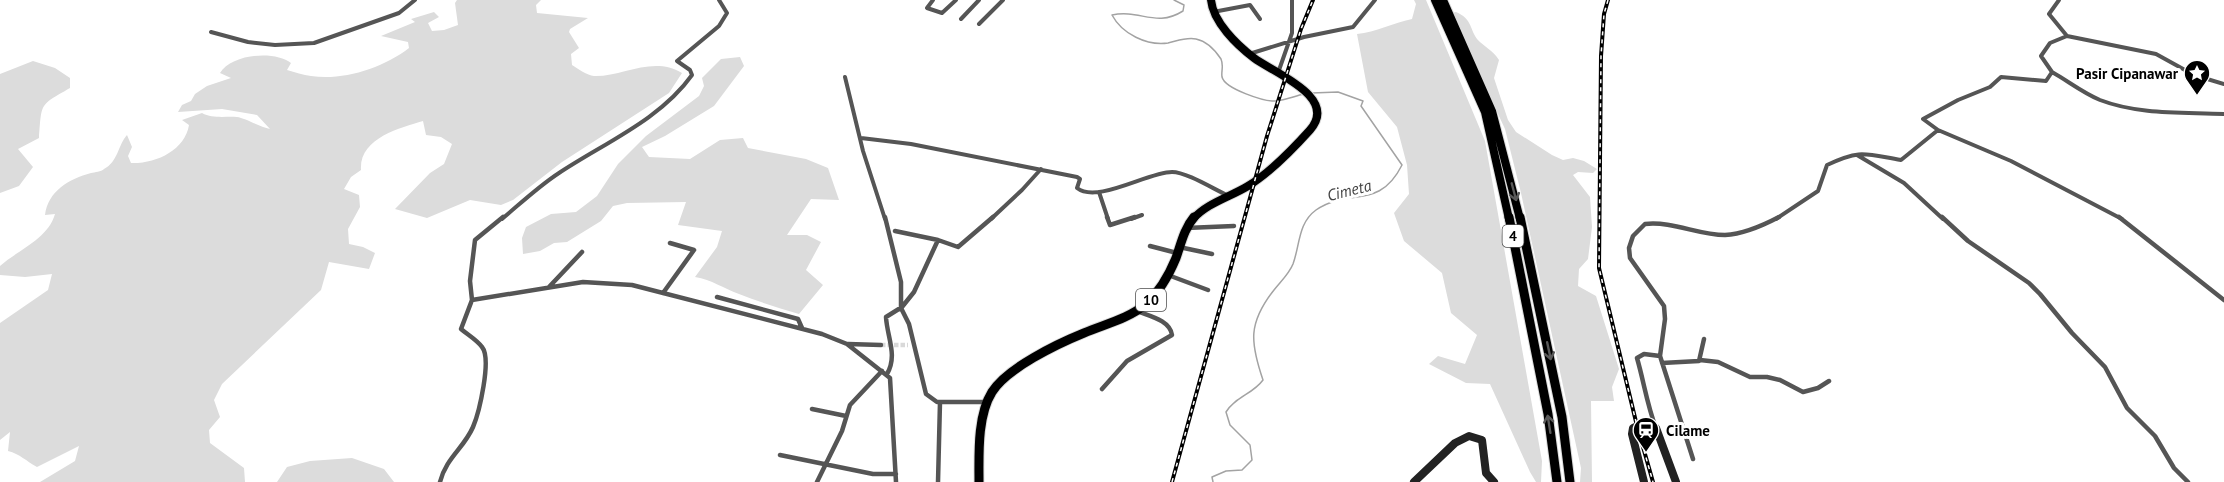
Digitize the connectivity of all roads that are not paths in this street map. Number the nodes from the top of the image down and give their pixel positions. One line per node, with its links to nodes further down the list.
1 (415, 0): 17 (street)
2 (718, 0): 47 (street)
3 (933, 0): 4 (street)
4 (956, 0)
5 (979, 0): 14 (street)
6 (1003, 0): 16 (street)
7 (1210, 0): 13 (highway, 10)
8 (1293, 0): 19 (street)
9 (1375, 0): 19 (street)
10 (1435, 0): 77 (highway, 4, one-way to 10)
11 (1443, 0): 78 (highway, 4, one-way to 78)
12 (2059, 0): 18 (street)
13 (1213, 12): 15 (street); 20 (highway, 10)
14 (961, 19)
15 (1260, 19)
16 (979, 24)
17 (211, 32)
18 (2067, 36): 21 (street); 24 (street)
19 (1289, 41): 20 (street); 22 (street)
20 (1249, 54): 22 (highway, 10)
21 (2052, 72): 25 (street); 26 (street)
22 (1278, 73): 31 (highway, 10)
23 (845, 77): 27 (street)
24 (2224, 84)
25 (2224, 114)
26 (1938, 130): 28 (street); 48 (street)
27 (861, 138): 29 (street); 49 (street)
28 (1854, 153): 55 (street); 81 (street)
29 (1041, 169): 30 (street); 36 (street)
30 (1099, 192): 31 (street); 32 (street)
31 (1229, 196): 34 (highway, 10)
32 (1142, 215)
33 (1234, 226): 34 (street)
34 (1186, 228): 39 (highway, 10)
35 (895, 231): 36 (street)
36 (938, 240): 49 (street)
37 (670, 243): 45 (street)
38 (1150, 246): 39 (street)
39 (1178, 250): 41 (street); 42 (highway, 10)
40 (582, 252): 43 (street)
41 (1212, 254)
42 (1168, 275): 44 (street); 50 (highway, 10)
43 (549, 287): 45 (street); 47 (street)
44 (1208, 290)
45 (663, 293): 51 (street)
46 (717, 297): 51 (street)
47 (472, 300): 70 (street)
48 (2224, 300)
49 (901, 308): 58 (street); 61 (street)
50 (1137, 311): 60 (street); 62 (highway, 10)
51 (802, 328): 53 (street)
52 (1704, 339): 56 (street)
53 (847, 344): 54 (street); 58 (street)
54 (881, 345)
55 (1660, 356): 57 (street); 65 (street)
56 (1700, 360): 57 (street); 59 (street)
57 (1662, 363): 67 (street)
58 (884, 372): 64 (street); 69 (street)
59 (1829, 381)
60 (1102, 389)
61 (940, 402): 62 (street); 73 (street)
62 (989, 402): 74 (highway, 10)
63 (812, 410): 64 (street)
64 (846, 416): 68 (street)
65 (1656, 428): 79 (street); 80 (street)
66 (780, 455): 68 (street)
67 (1693, 459)
68 (825, 466): 69 (street); 71 (street)
69 (896, 474): 72 (street)
70 (440, 482)
71 (817, 482)
72 (896, 482)
73 (938, 482)
74 (979, 482)
75 (1414, 482): 76 (street)
76 (1494, 482)
77 (1557, 482)
78 (1570, 482)
79 (1644, 482)
80 (1676, 482)
81 (2188, 482)

